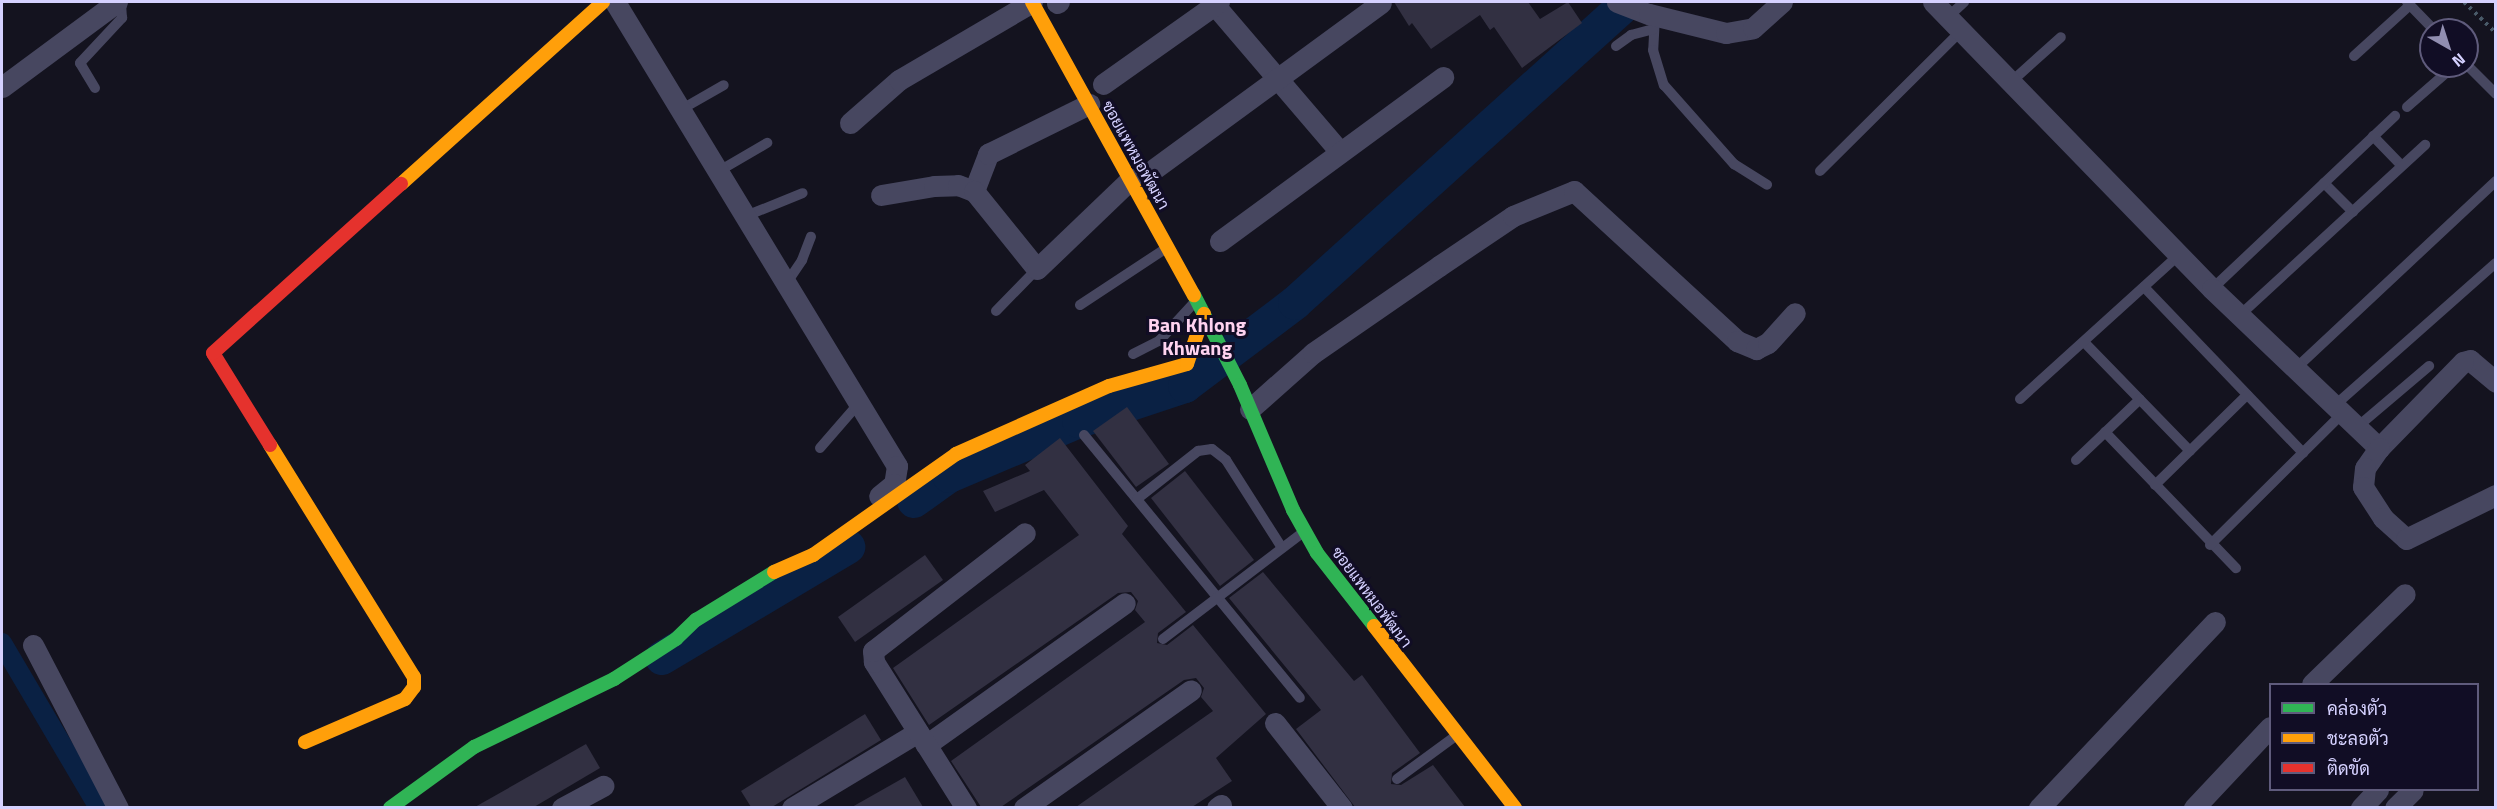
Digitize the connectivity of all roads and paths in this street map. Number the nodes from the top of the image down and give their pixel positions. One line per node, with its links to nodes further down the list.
1 (119, 2): 26 (street); 27 (lane)
2 (603, 2): 106 (street)
3 (615, 2): 31 (street)
4 (1032, 2): 29 (street, ซอยแพหมอพัฒนา); 33 (street)
5 (1215, 2): 21 (street); 24 (street)
6 (1617, 2): 12 (street)
7 (1782, 2): 12 (street)
8 (1964, 2): 13 (lane)
9 (2464, 2): 15 (path)
10 (1381, 3): 21 (street)
11 (2409, 3): 14 (lane); 18 (lane)
12 (1652, 15): 17 (lane); 45 (lane)
13 (1947, 16): 23 (street); 41 (lane)
14 (2423, 18)
15 (2496, 33)
16 (2061, 37): 23 (lane)
17 (1616, 46)
18 (2354, 56)
19 (2479, 76): 28 (lane)
20 (1443, 77): 37 (street)
21 (1277, 78): 37 (street); 39 (street)
22 (2440, 78): 30 (lane)
23 (2011, 82): 54 (street)
24 (1103, 84)
25 (724, 85): 31 (lane)
26 (2, 87)
27 (95, 88)
28 (2496, 94)
29 (1089, 104): 42 (street, ซอยแพหมอพัฒนา); 46 (street)
30 (2407, 107)
31 (682, 109): 40 (street)
32 (2394, 116): 34 (lane)
33 (850, 123)
34 (2373, 136): 38 (lane); 44 (lane)
35 (767, 144): 40 (lane)
36 (2425, 145): 38 (lane)
37 (1340, 152): 52 (street)
38 (2401, 165): 49 (lane)
39 (1154, 169)
40 (719, 171): 50 (street)
41 (1820, 171)
42 (1131, 180): 53 (street, ซอยแพหมอพัฒนา); 56 (street)
43 (2496, 182): 69 (lane)
44 (2324, 183): 49 (lane); 59 (lane)
45 (1767, 185)
46 (974, 191): 48 (street); 56 (street)
47 (802, 193): 50 (lane)
48 (881, 195)
49 (2353, 212): 64 (lane)
50 (746, 216): 57 (street)
51 (811, 237): 57 (lane)
52 (1220, 241)
53 (1167, 247): 60 (street, ซอยแพหมอพัฒนา); 61 (lane)
54 (2179, 255): 58 (lane); 59 (street)
55 (2496, 263): 76 (lane)
56 (1037, 269): 62 (lane)
57 (786, 284): 74 (street)
58 (2144, 287): 66 (lane); 71 (lane)
59 (2212, 289): 64 (street)
60 (1197, 301): 65 (street, ซอยแพหมอพัฒนา); 67 (lane)
61 (1080, 305)
62 (996, 311)
63 (1795, 313): 75 (street)
64 (2239, 316): 69 (street)
65 (1207, 319): 75 (street, ซอยแพหมอพัฒนา); 92 (street)
66 (2084, 342): 72 (lane); 73 (lane)
67 (1133, 354)
68 (2428, 366): 76 (lane)
69 (2293, 370): 76 (street)
70 (2496, 382): 80 (street)
71 (2247, 395): 81 (lane); 82 (lane)
72 (2020, 399)
73 (2140, 399): 77 (lane); 81 (lane)
74 (859, 403): 79 (lane); 92 (street)
75 (1250, 409): 87 (street, ซอยแพหมอพัฒนา)
76 (2343, 417): 80 (street); 82 (lane)
77 (2105, 432): 83 (lane); 84 (lane)
78 (1084, 435): 86 (lane)
79 (820, 448)
80 (2379, 448): 85 (street)
81 (2190, 451): 84 (lane)
82 (2303, 453): 89 (lane)
83 (2076, 460)
84 (2155, 485): 89 (lane)
85 (2496, 495)
86 (1137, 499): 90 (lane); 94 (lane)
87 (1305, 531): 90 (lane); 104 (street, ซอยแพหมอพัฒนา)
88 (1025, 533): 105 (street)
89 (2210, 545): 91 (lane)
90 (1282, 548): 94 (lane)
91 (2236, 568)
92 (748, 589): 112 (street)
93 (2405, 594): 99 (street)
94 (1218, 596): 97 (lane); 101 (lane)
95 (1125, 603): 105 (street)
96 (2215, 622): 119 (street)
97 (1163, 639)
98 (33, 645): 111 (street)
99 (2313, 683)
100 (1191, 690): 116 (street)
101 (1300, 698)
102 (1275, 723): 117 (street)
103 (2269, 730): 120 (street)
104 (1458, 735): 107 (lane); 118 (street, ซอยแพหมอพัฒนา)
105 (922, 738): 114 (street); 115 (street)
106 (305, 742)
107 (1397, 779)
108 (603, 786): 113 (street)
109 (2376, 791): 121 (street)
110 (2411, 791): 122 (street)
111 (118, 807)
112 (390, 807)
113 (562, 807)
114 (792, 807)
115 (966, 807)
116 (1024, 807)
117 (1342, 807)
118 (1515, 807)
119 (2039, 807)
120 (2194, 807)
121 (2361, 807)
122 (2395, 807)

